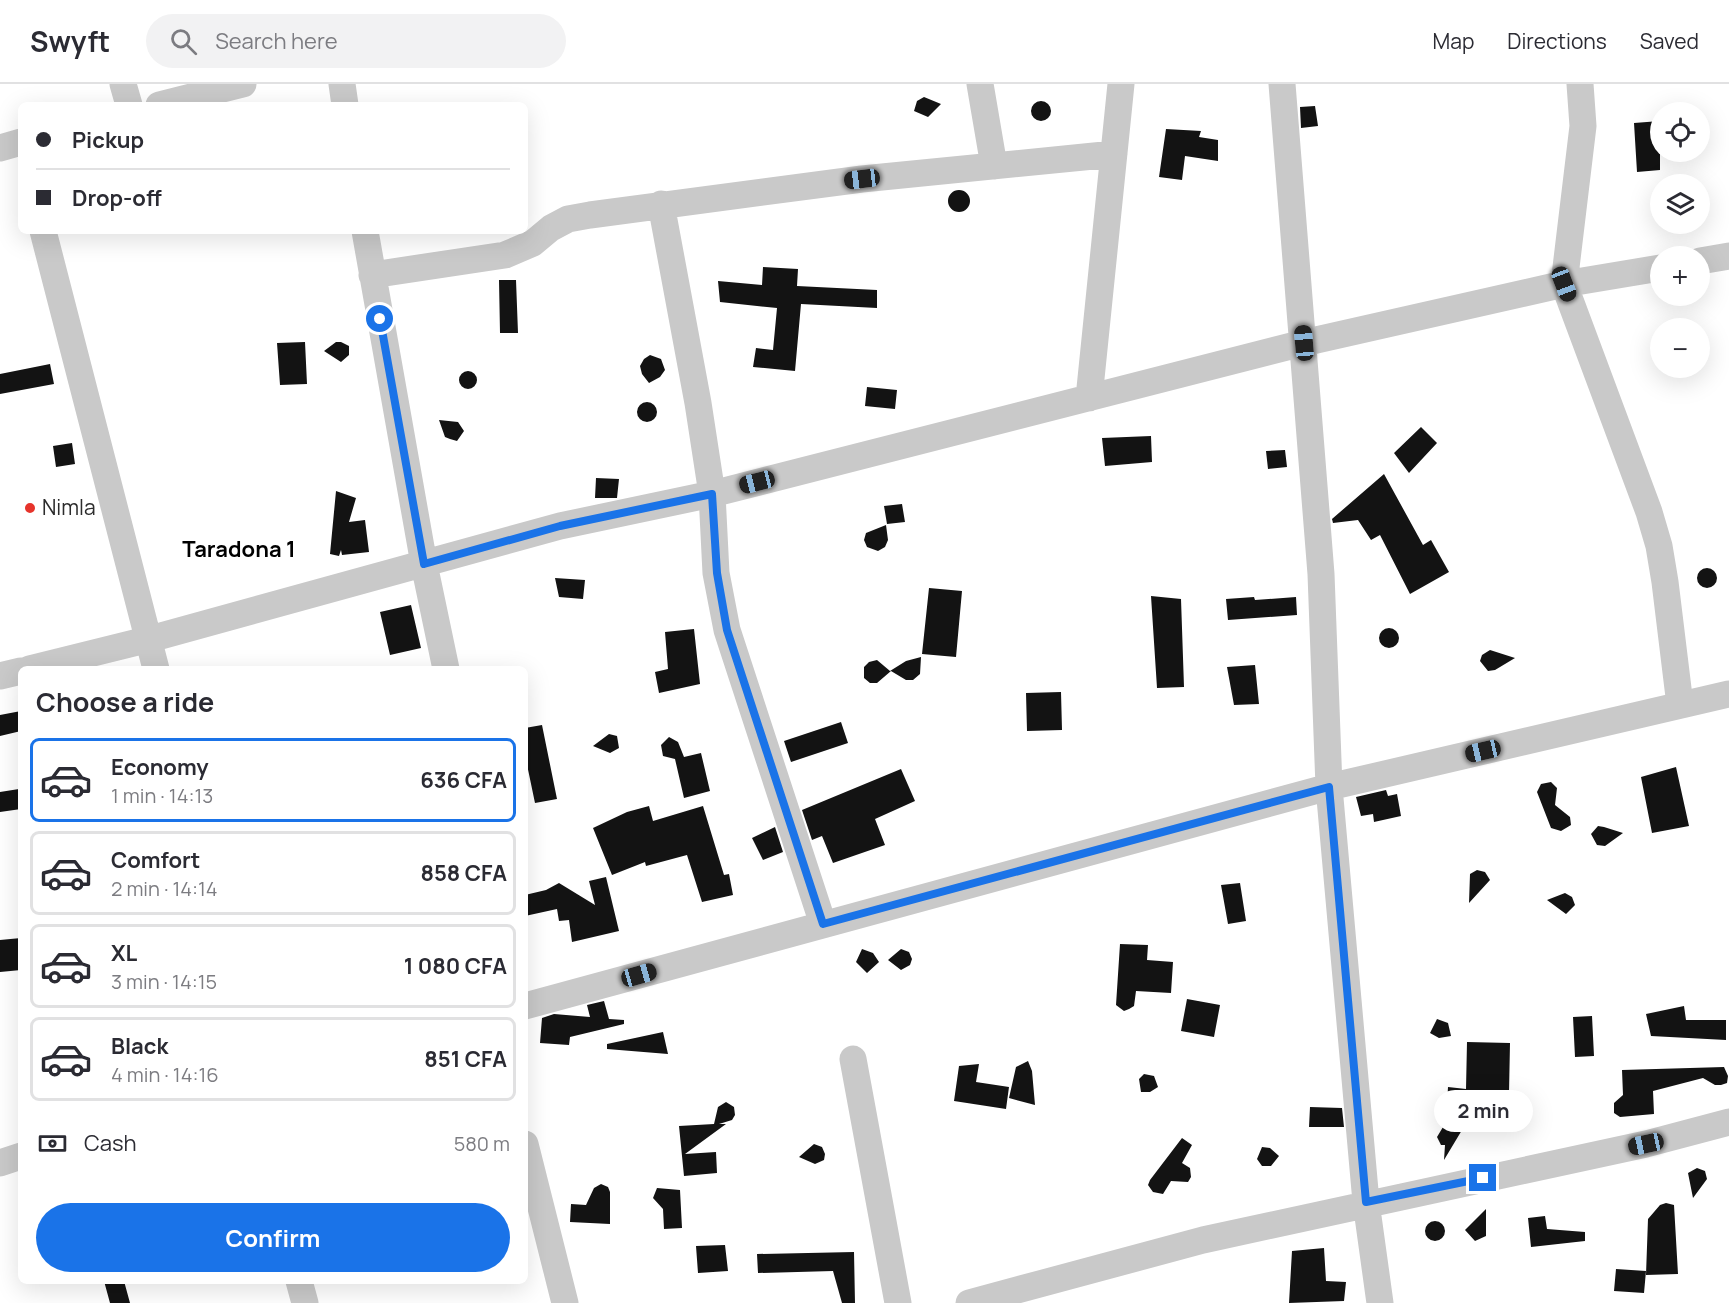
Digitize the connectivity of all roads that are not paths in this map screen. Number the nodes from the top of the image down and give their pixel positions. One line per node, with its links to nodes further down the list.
1 (123, 84): 8 (street)
2 (243, 84): 9 (street)
3 (342, 84): 10 (street)
4 (980, 84): 12 (street)
5 (1121, 84): 11 (street)
6 (1281, 84): 21 (street)
7 (1580, 84): 20 (street)
8 (128, 102)
9 (171, 102)
10 (345, 102)
11 (1114, 154): 12 (street); 22 (street)
12 (994, 166): 13 (street)
13 (661, 204): 19 (street); 23 (street)
14 (44, 234): 25 (street)
15 (365, 234): 19 (street)
16 (1729, 256): 17 (street)
17 (1710, 259)
18 (1650, 269): 20 (street)
19 (372, 275): 24 (street)
20 (1564, 284): 21 (street); 32 (street)
21 (1304, 343): 22 (street); 33 (street)
22 (1089, 398): 23 (street)
23 (712, 494): 24 (street); 34 (street)
24 (424, 564): 25 (street); 28 (street)
25 (150, 639): 26 (street); 27 (street)
26 (41, 666)
27 (155, 666)
28 (445, 666)
29 (18, 672): 30 (street)
30 (0, 676)
31 (1729, 693): 32 (street)
32 (1680, 705): 33 (street)
33 (1329, 787): 34 (street); 41 (street)
34 (823, 924): 35 (street)
35 (528, 1005)
36 (853, 1059): 46 (street)
37 (1729, 1122): 41 (street)
38 (528, 1156): 45 (street)
39 (18, 1157): 40 (street)
40 (0, 1163)
41 (1366, 1202): 43 (street); 48 (street)
42 (300, 1284): 44 (street)
43 (1031, 1295): 47 (street)
44 (305, 1303)
45 (566, 1303)
46 (898, 1303)
47 (969, 1303)
48 (1380, 1303)

